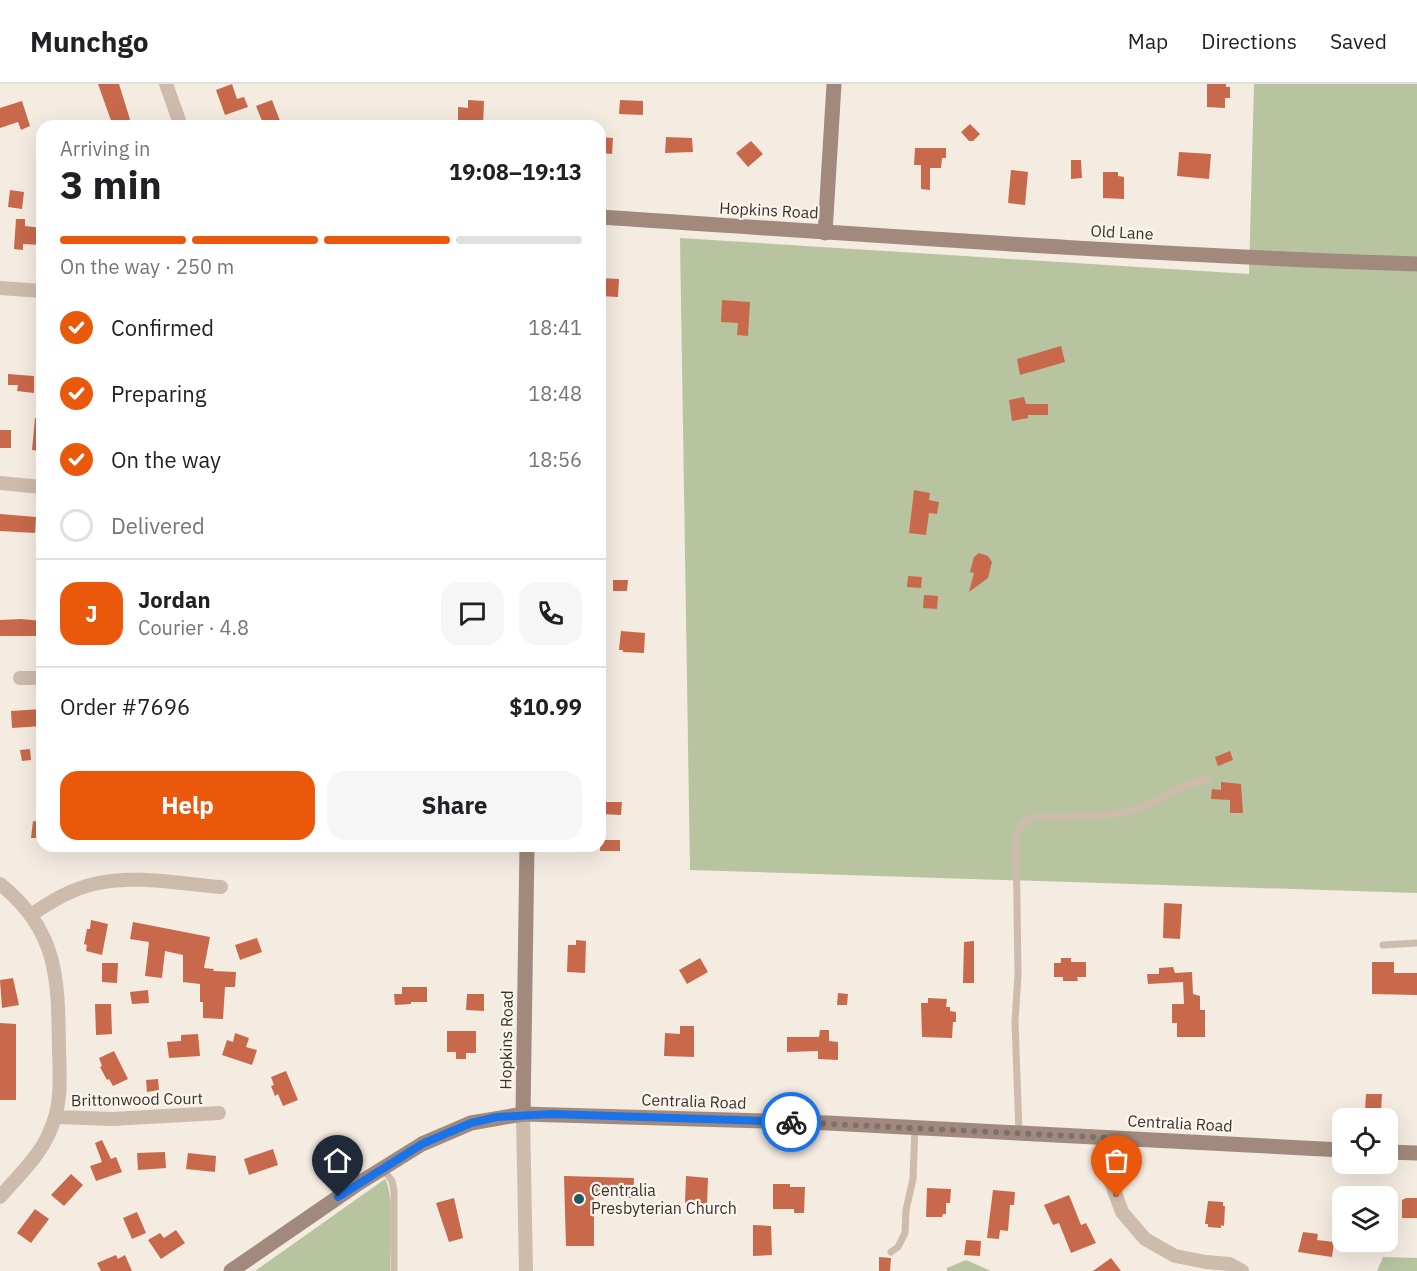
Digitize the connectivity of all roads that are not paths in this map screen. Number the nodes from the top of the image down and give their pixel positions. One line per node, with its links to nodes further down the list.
1 (166, 84): 3 (street)
2 (834, 84): 5 (main road, Hopkins Road)
3 (179, 120)
4 (606, 217): 5 (main road, Hopkins Road)
5 (825, 233): 6 (main road, Old Lane)
6 (1417, 264)
7 (0, 288): 8 (street)
8 (36, 291)
9 (0, 483): 10 (street)
10 (36, 486)
11 (20, 678): 12 (street)
12 (36, 678)
13 (1210, 779): 24 (lane)
14 (527, 852): 21 (main road, Hopkins Road)
15 (0, 884): 17 (street)
16 (221, 886): 17 (street)
17 (31, 915): 22 (street)
18 (1417, 943): 19 (lane)
19 (1383, 945)
20 (219, 1113): 22 (street, Brittonwood Court)
21 (524, 1114): 23 (main road, Centralia Road); 29 (main road, Centralia Road); 34 (street, Hopkins Road)
22 (56, 1117): 30 (street)
23 (915, 1127): 24 (main road, Centralia Road); 31 (lane)
24 (1019, 1133): 25 (main road, Centralia Road)
25 (1112, 1138): 26 (main road, Centralia Road); 35 (street)
26 (1332, 1149)
27 (1398, 1152): 28 (main road)
28 (1417, 1153)
29 (383, 1168): 32 (main road, Centralia Road); 33 (lane)
30 (0, 1197)
31 (891, 1252)
32 (231, 1271)
33 (394, 1271)
34 (526, 1271)
35 (1242, 1271)

